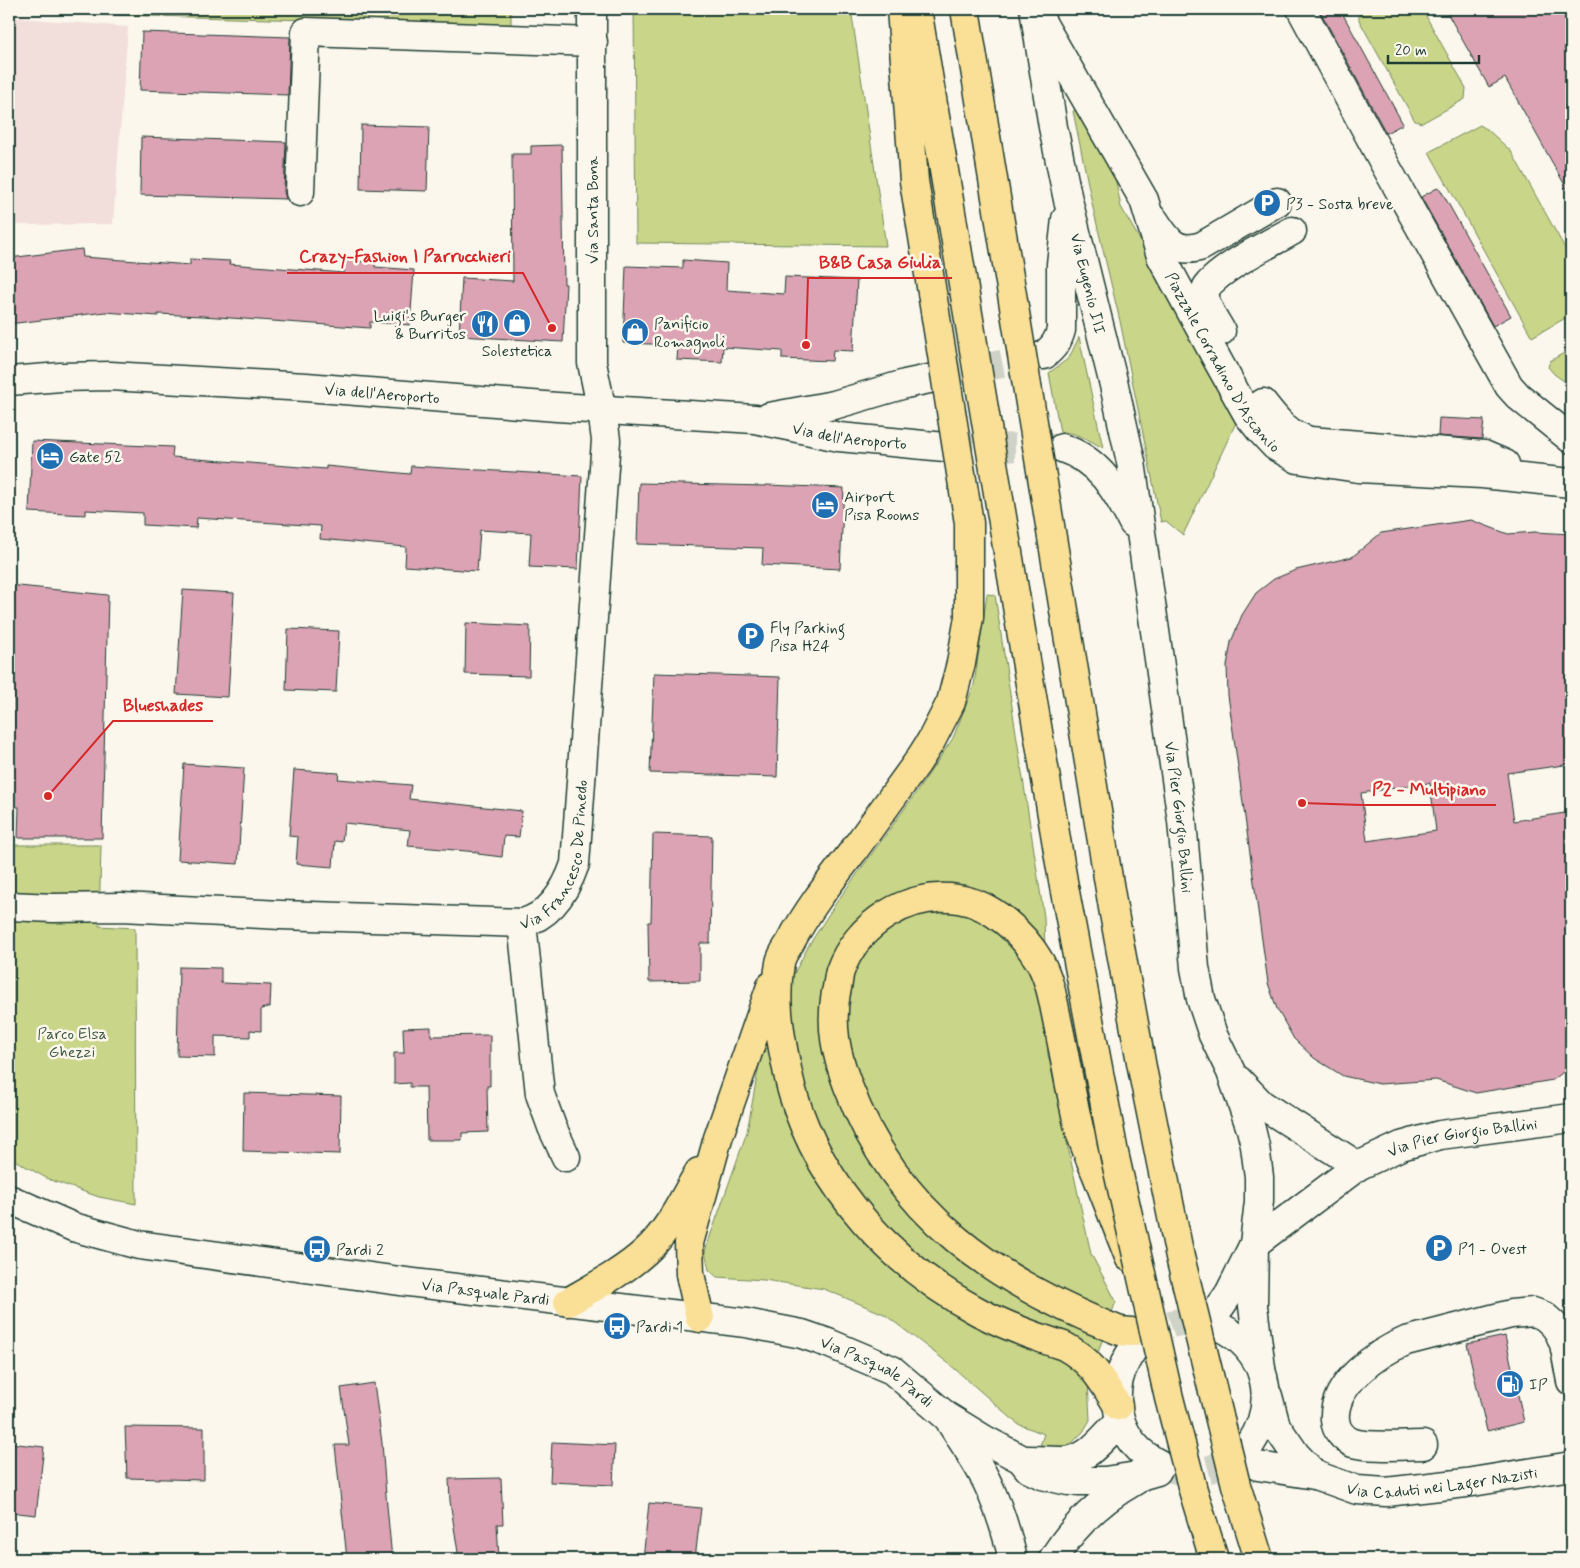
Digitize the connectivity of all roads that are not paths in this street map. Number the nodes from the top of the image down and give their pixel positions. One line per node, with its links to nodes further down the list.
1 (592, 9): 7 (street, Via Santa Bona)
2 (901, 9): 26 (highway, bridge)
3 (917, 9): 35 (highway, bridge)
4 (965, 9): 50 (highway, bridge)
5 (1034, 9): 9 (street, Via Eugenio III); 11 (street, Piazzale Corradino D'Ascanio)
6 (1301, 9): 18 (street)
7 (592, 42): 8 (street); 16 (street, Via Santa Bona)
8 (300, 192)
9 (1068, 200): 13 (street); 23 (street, Via Eugenio III)
10 (1277, 202): 11 (street)
11 (1146, 209): 21 (street, Piazzale Corradino D'Ascanio)
12 (1292, 231): 21 (street)
13 (1044, 355)
14 (934, 378): 17 (street, Via dell'Aeroporto)
15 (9, 381): 16 (street, Via dell'Aeroporto)
16 (602, 411): 17 (street, Via dell'Aeroporto); 25 (street, Via Francesco De Pinedo)
17 (755, 419): 19 (street, Via dell'Aeroporto)
18 (1571, 439)
19 (945, 447)
20 (1062, 448): 23 (street)
21 (1543, 480): 22 (street, Piazzale Corradino D'Ascanio)
22 (1571, 482)
23 (1144, 551): 27 (street, Via Pier Giorgio Ballini)
24 (9, 906): 25 (street, Via Francesco De Pinedo)
25 (522, 923): 30 (street)
26 (780, 961): 29 (highway); 40 (highway)
27 (1231, 1072): 31 (street, Via Pier Giorgio Ballini); 33 (street, Via Pier Giorgio Ballini)
28 (1571, 1118): 31 (street, Via Pier Giorgio Ballini)
29 (718, 1138): 34 (highway); 36 (highway)
30 (566, 1157)
31 (1358, 1166): 33 (street, Via Pier Giorgio Ballini)
32 (9, 1199): 34 (street, Via Pasquale Pardi)
33 (1254, 1244): 38 (street, Via Pier Giorgio Ballini); 38 (street, Via Pier Giorgio Ballini)
34 (568, 1302): 36 (street, Via Pasquale Pardi)
35 (1150, 1310): 37 (highway, bridge); 49 (highway, bridge)
36 (700, 1318): 41 (street, Via Pasquale Pardi)
37 (1132, 1340): 40 (street)
38 (1264, 1380): 46 (street, Via Caduti nei Lager Nazisti); 46 (street, Via Caduti nei Lager Nazisti)
39 (1571, 1381): 42 (street)
40 (1119, 1414): 43 (street, Via Pasquale Pardi); 45 (street)
41 (946, 1416): 43 (street, Via Pasquale Pardi); 47 (street, Via Pasquale Pardi)
42 (1423, 1445)
43 (1021, 1459): 45 (street, Via Pasquale Pardi)
44 (1571, 1466): 46 (street, Via Caduti nei Lager Nazisti)
45 (1154, 1470): 48 (street)
46 (1315, 1475)
47 (1013, 1559)
48 (1053, 1559)
49 (1214, 1559)
50 (1260, 1559)

